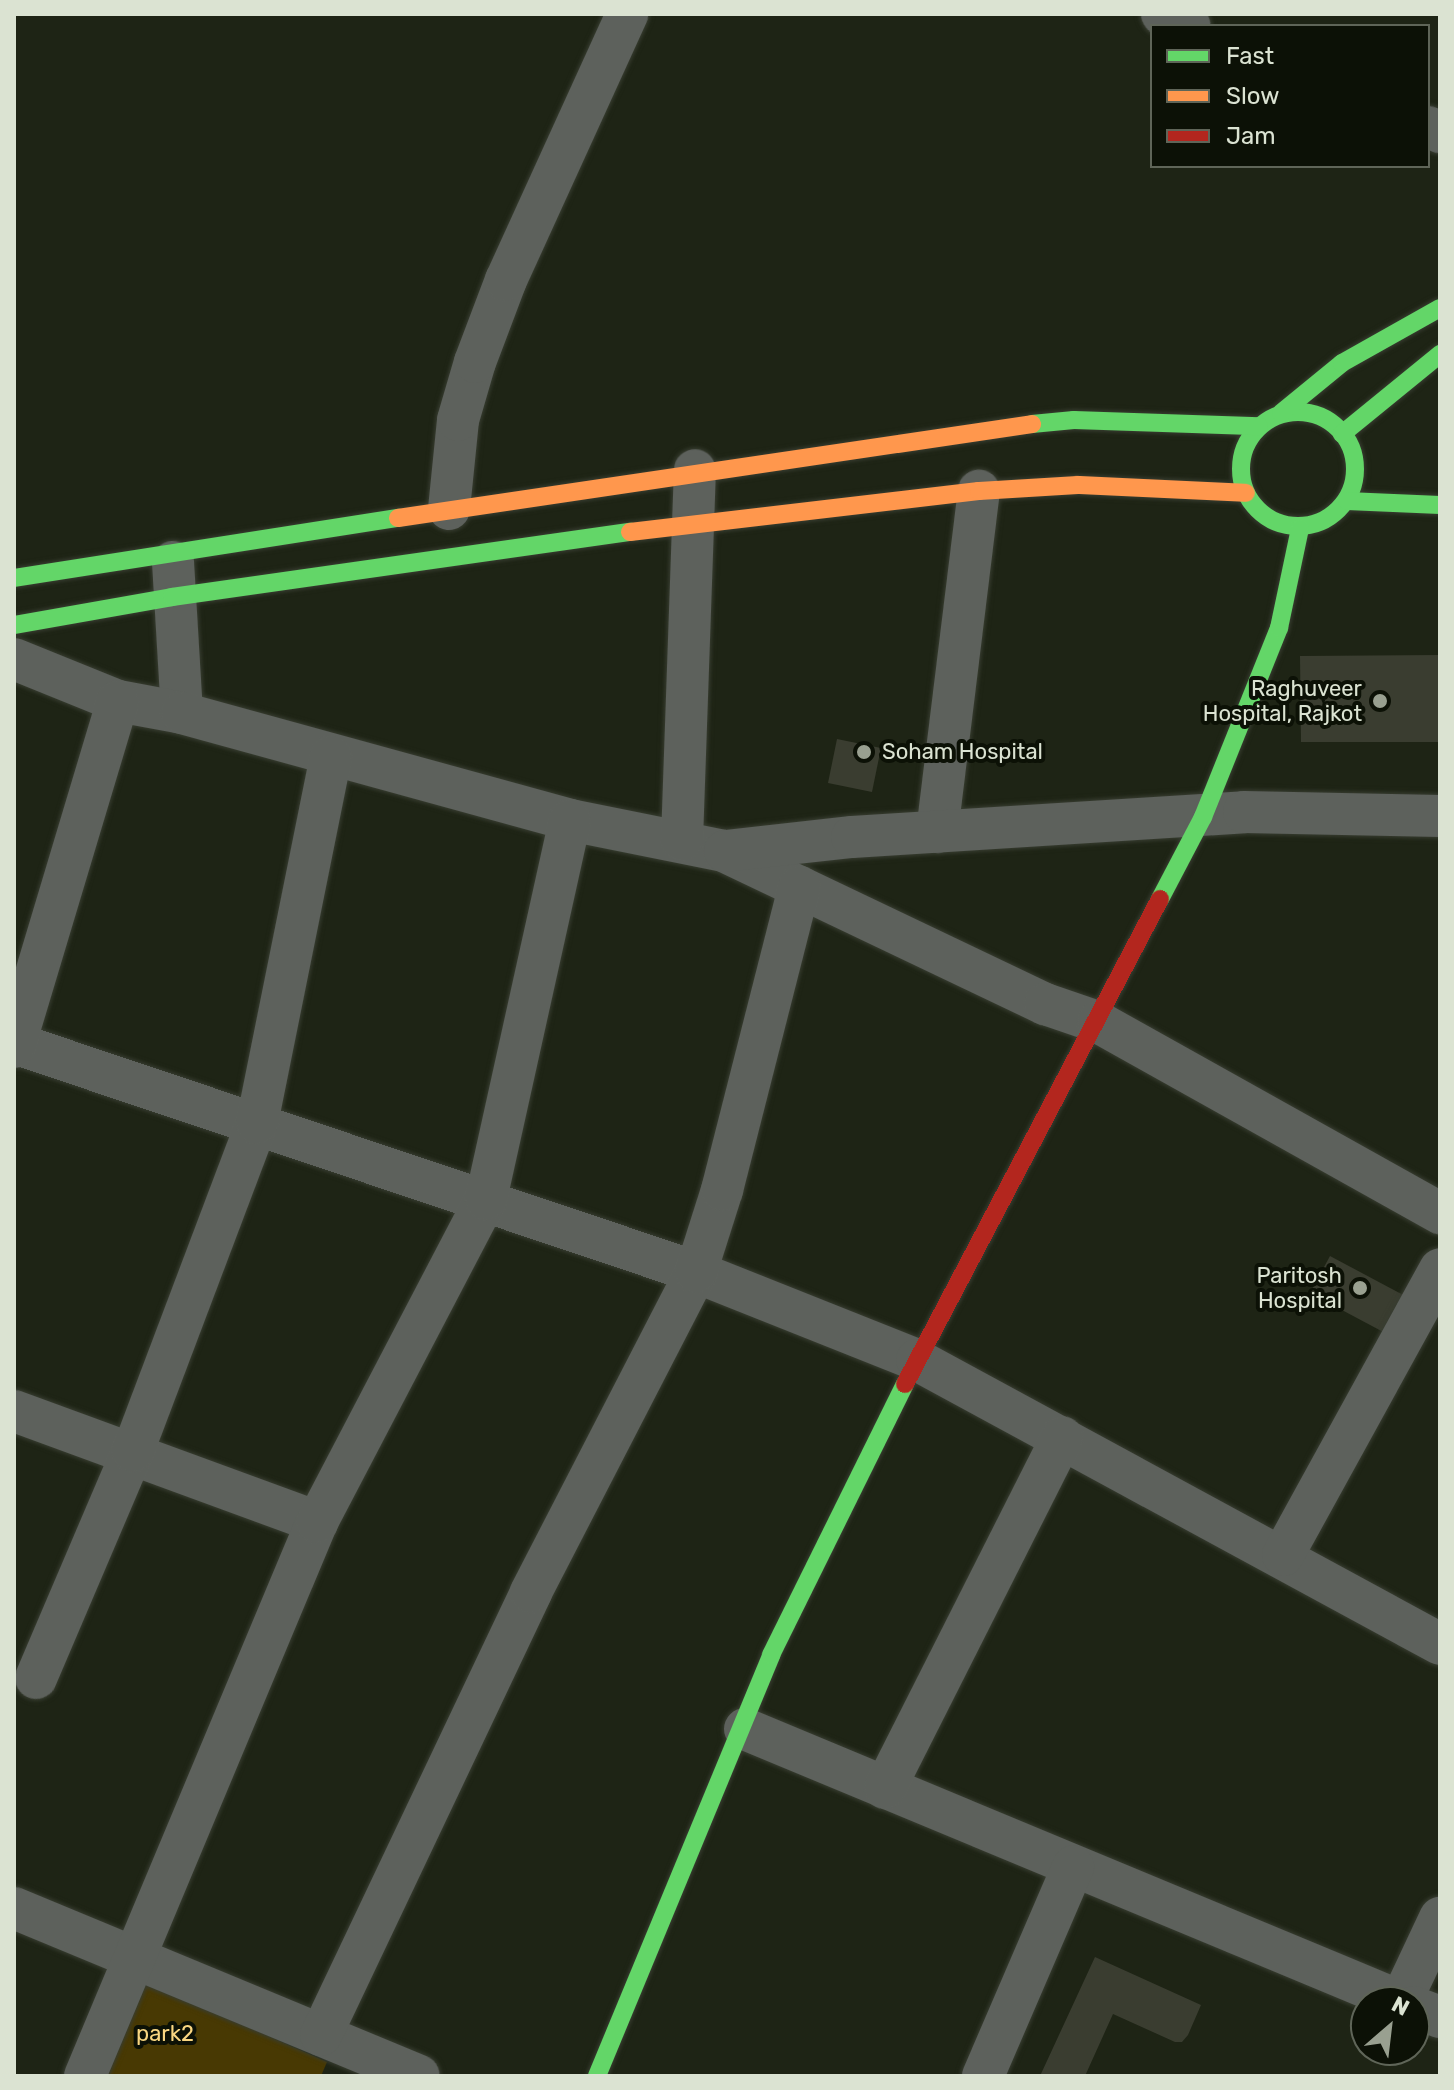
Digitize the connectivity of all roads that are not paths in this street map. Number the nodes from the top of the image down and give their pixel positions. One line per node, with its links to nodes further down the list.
1 (627, 14): 14 (street)
2 (1162, 14): 3 (street)
3 (1185, 24)
4 (1440, 308): 6 (main road)
5 (1440, 354): 8 (main road)
6 (1281, 413): 7 (main road); 8 (main road)
7 (1259, 426): 9 (main road); 11 (main road)
8 (1342, 434): 12 (main road)
9 (695, 470): 14 (main road); 15 (street)
10 (979, 491): 11 (main road); 15 (main road); 28 (street)
11 (1246, 493): 16 (main road)
12 (1347, 501): 13 (main road); 16 (main road)
13 (1440, 505)
14 (449, 509): 17 (main road)
15 (697, 523): 19 (main road); 29 (street)
16 (1300, 528): 26 (main road)
17 (174, 553): 18 (main road); 19 (street)
18 (14, 578)
19 (172, 597): 20 (main road); 23 (street)
20 (14, 625)
21 (14, 659): 22 (street)
22 (118, 701): 23 (street); 33 (street)
23 (182, 713): 24 (street)
24 (331, 756): 27 (street); 34 (street)
25 (1440, 816): 26 (street)
26 (1203, 817): 28 (street); 32 (main road)
27 (570, 820): 29 (street); 35 (street)
28 (937, 832): 30 (street)
29 (682, 840): 30 (street)
30 (724, 851): 31 (street)
31 (799, 887): 32 (street); 38 (street)
32 (1098, 1022): 36 (street); 39 (main road)
33 (14, 1045): 34 (street)
34 (257, 1123): 35 (street); 42 (street)
35 (486, 1199): 38 (street); 43 (street)
36 (1440, 1213)
37 (1440, 1269): 44 (street)
38 (696, 1272): 39 (street); 55 (street)
39 (917, 1360): 41 (street); 47 (main road)
40 (14, 1411): 42 (street)
41 (1062, 1437): 44 (street); 48 (street)
42 (133, 1451): 43 (street); 46 (street)
43 (317, 1522): 52 (street)
44 (1283, 1555): 45 (street)
45 (1440, 1644)
46 (36, 1678)
47 (745, 1729): 48 (street); 58 (main road)
48 (885, 1788): 49 (street)
49 (1073, 1867): 53 (street); 59 (street)
50 (14, 1908): 52 (street)
51 (1440, 1918): 54 (street)
52 (134, 1957): 55 (street); 56 (street)
53 (1362, 1986)
54 (1408, 1986)
55 (336, 2053): 57 (street)
56 (85, 2076)
57 (419, 2076)
58 (597, 2076)
59 (983, 2076)

